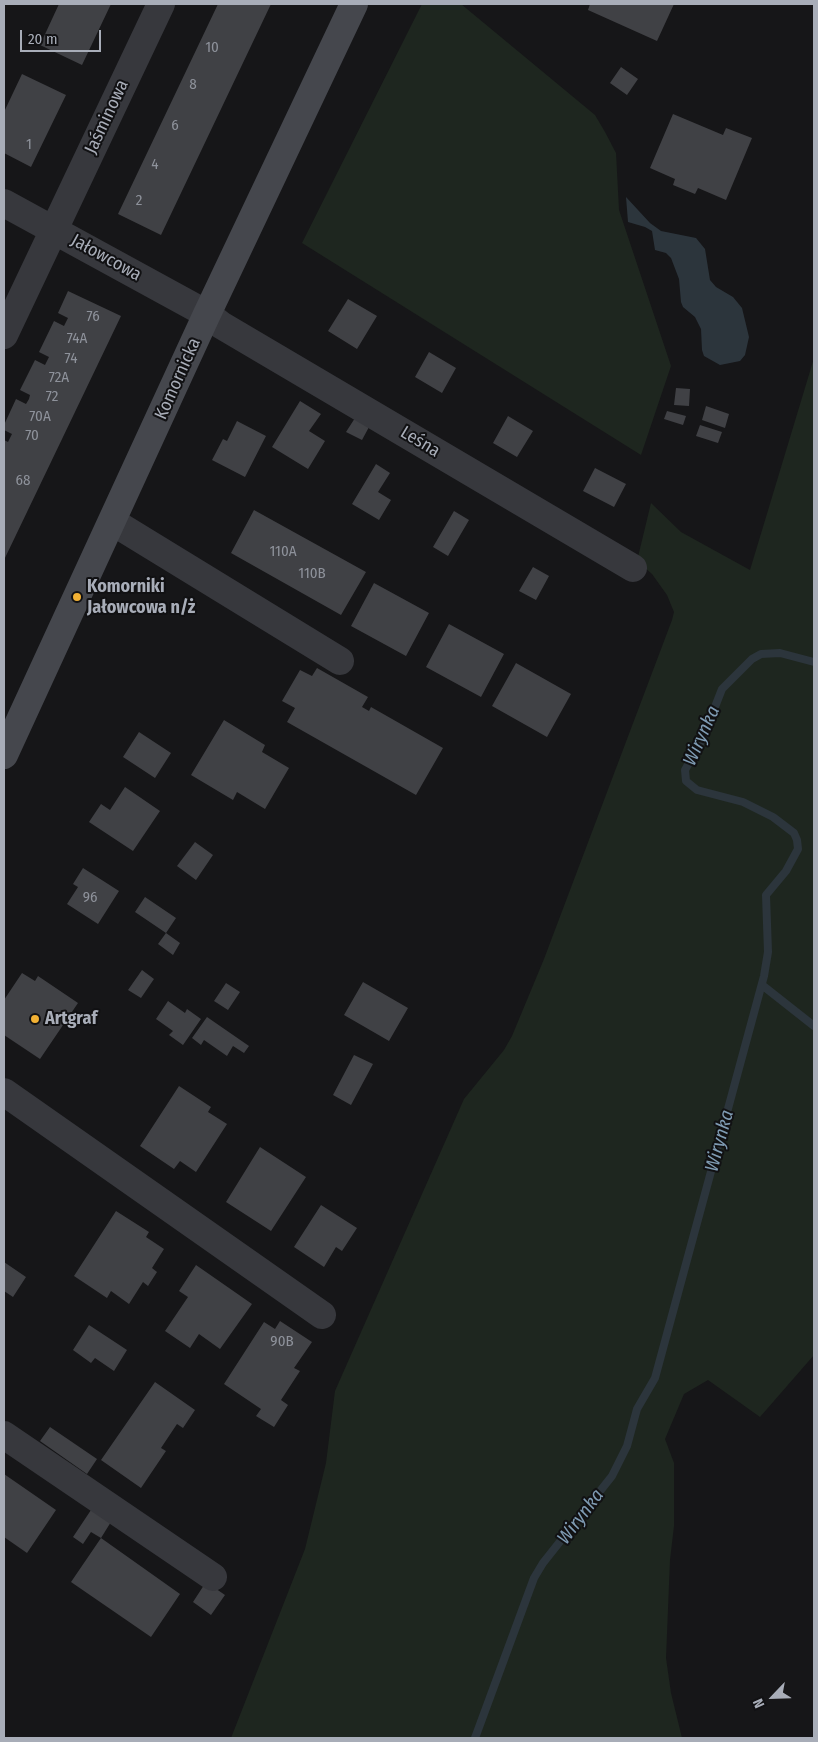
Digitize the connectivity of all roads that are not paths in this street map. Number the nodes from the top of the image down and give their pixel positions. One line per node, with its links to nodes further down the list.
1 (161, 4): 4 (street, Jaśminowa)
2 (354, 4): 5 (street, Komornicka)
3 (4, 203): 4 (street, Jałowcowa)
4 (55, 231): 5 (street, Jałowcowa); 6 (street, Jaśminowa)
5 (207, 314): 7 (street, Komornicka); 8 (street, Leśna)
6 (4, 335)
7 (113, 522): 9 (street); 10 (street, Komornicka)
8 (633, 568)
9 (340, 661)
10 (4, 755)
11 (4, 1092): 12 (street)
12 (322, 1315)
13 (4, 1435): 14 (street)
14 (213, 1577)

